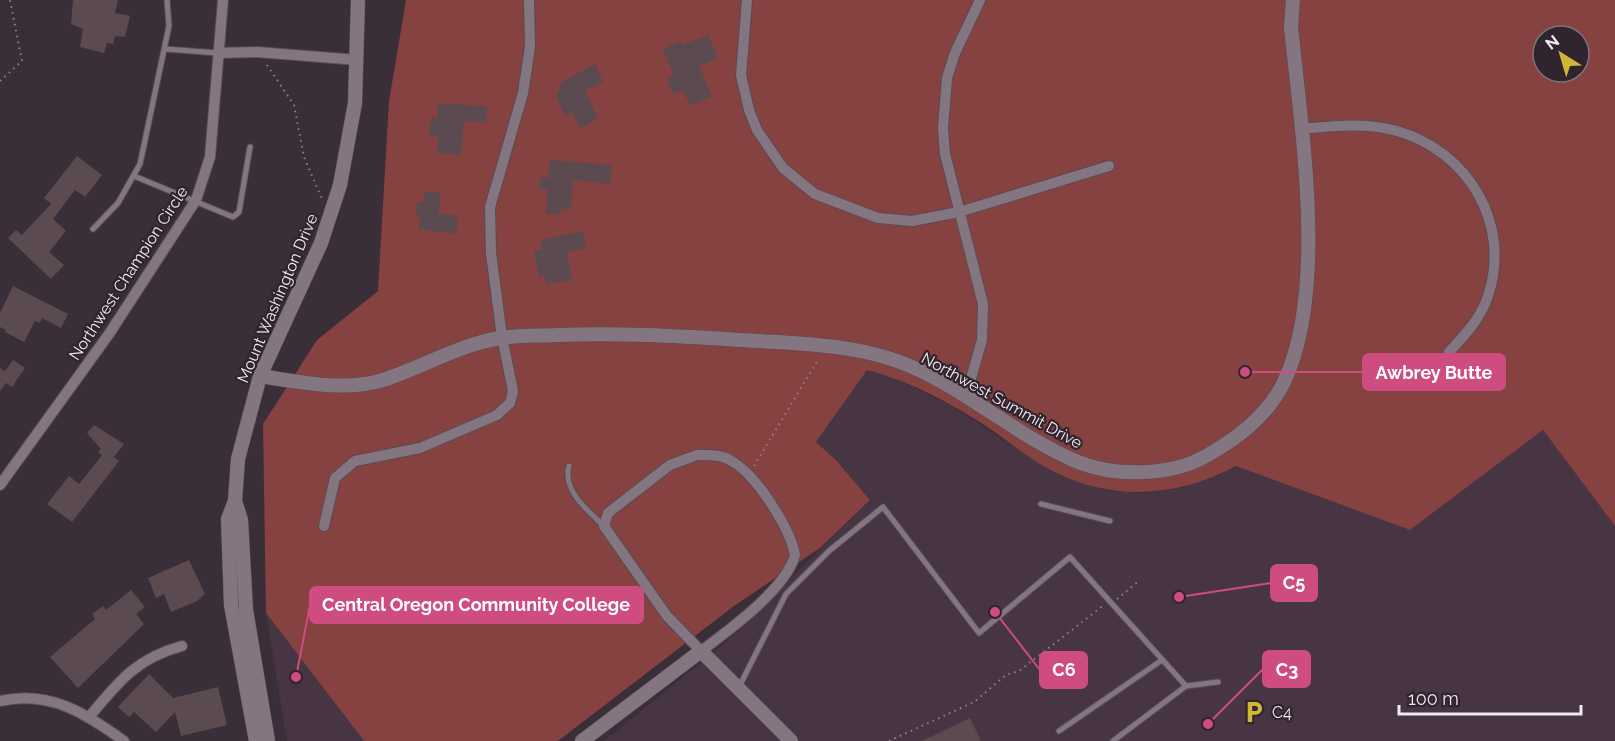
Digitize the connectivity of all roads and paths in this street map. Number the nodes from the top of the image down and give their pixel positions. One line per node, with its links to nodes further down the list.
1 (10, 0): 13 (path)
2 (167, 0): 9 (lane)
3 (223, 0): 11 (street, Northwest Champion Circle)
4 (358, 0): 12 (street, Mount Washington Drive)
5 (529, 0): 22 (street)
6 (747, 0): 19 (street)
7 (980, 0): 19 (street)
8 (1293, 0): 14 (street, Northwest Summit Drive)
9 (165, 50): 11 (lane); 17 (lane)
10 (257, 52): 11 (street); 12 (street); 20 (path)
11 (218, 53): 18 (street, Northwest Champion Circle)
12 (357, 60): 20 (street, Mount Washington Drive)
13 (0, 81)
14 (1301, 129): 24 (street); 26 (street, Northwest Summit Drive)
15 (250, 147): 18 (lane)
16 (1109, 166): 19 (street)
17 (134, 176): 18 (lane); 21 (lane)
18 (196, 200): 29 (street, Northwest Champion Circle)
19 (959, 212): 26 (street)
20 (330, 218): 25 (street, Mount Washington Drive)
21 (93, 229)
22 (502, 338): 23 (street, Northwest Summit Drive); 25 (street, Northwest Summit Drive); 33 (street)
23 (827, 345): 26 (street, Northwest Summit Drive); 28 (path)
24 (1449, 352)
25 (260, 376): 30 (street, Mount Washington Drive)
26 (966, 396)
27 (569, 466): 34 (lane)
28 (749, 475): 34 (street); 38 (street)
29 (0, 485)
30 (235, 501): 47 (street, Mount Washington Drive); 48 (street, Mount Washington Drive)
31 (1041, 504): 32 (lane)
32 (1110, 521)
33 (324, 526)
34 (604, 526): 38 (street)
35 (1140, 580): 36 (path)
36 (1110, 602): 39 (lane); 42 (lane); 51 (path)
37 (182, 646): 44 (street)
38 (701, 651): 42 (street); 49 (street)
39 (1162, 660): 41 (lane); 45 (lane)
40 (1218, 682): 41 (lane)
41 (1186, 686): 52 (lane)
42 (739, 688): 50 (street)
43 (0, 701): 44 (street)
44 (90, 716): 46 (street)
45 (1059, 731)
46 (124, 741)
47 (256, 741)
48 (268, 741)
49 (582, 741)
50 (791, 741)
51 (889, 741)
52 (1113, 741)

